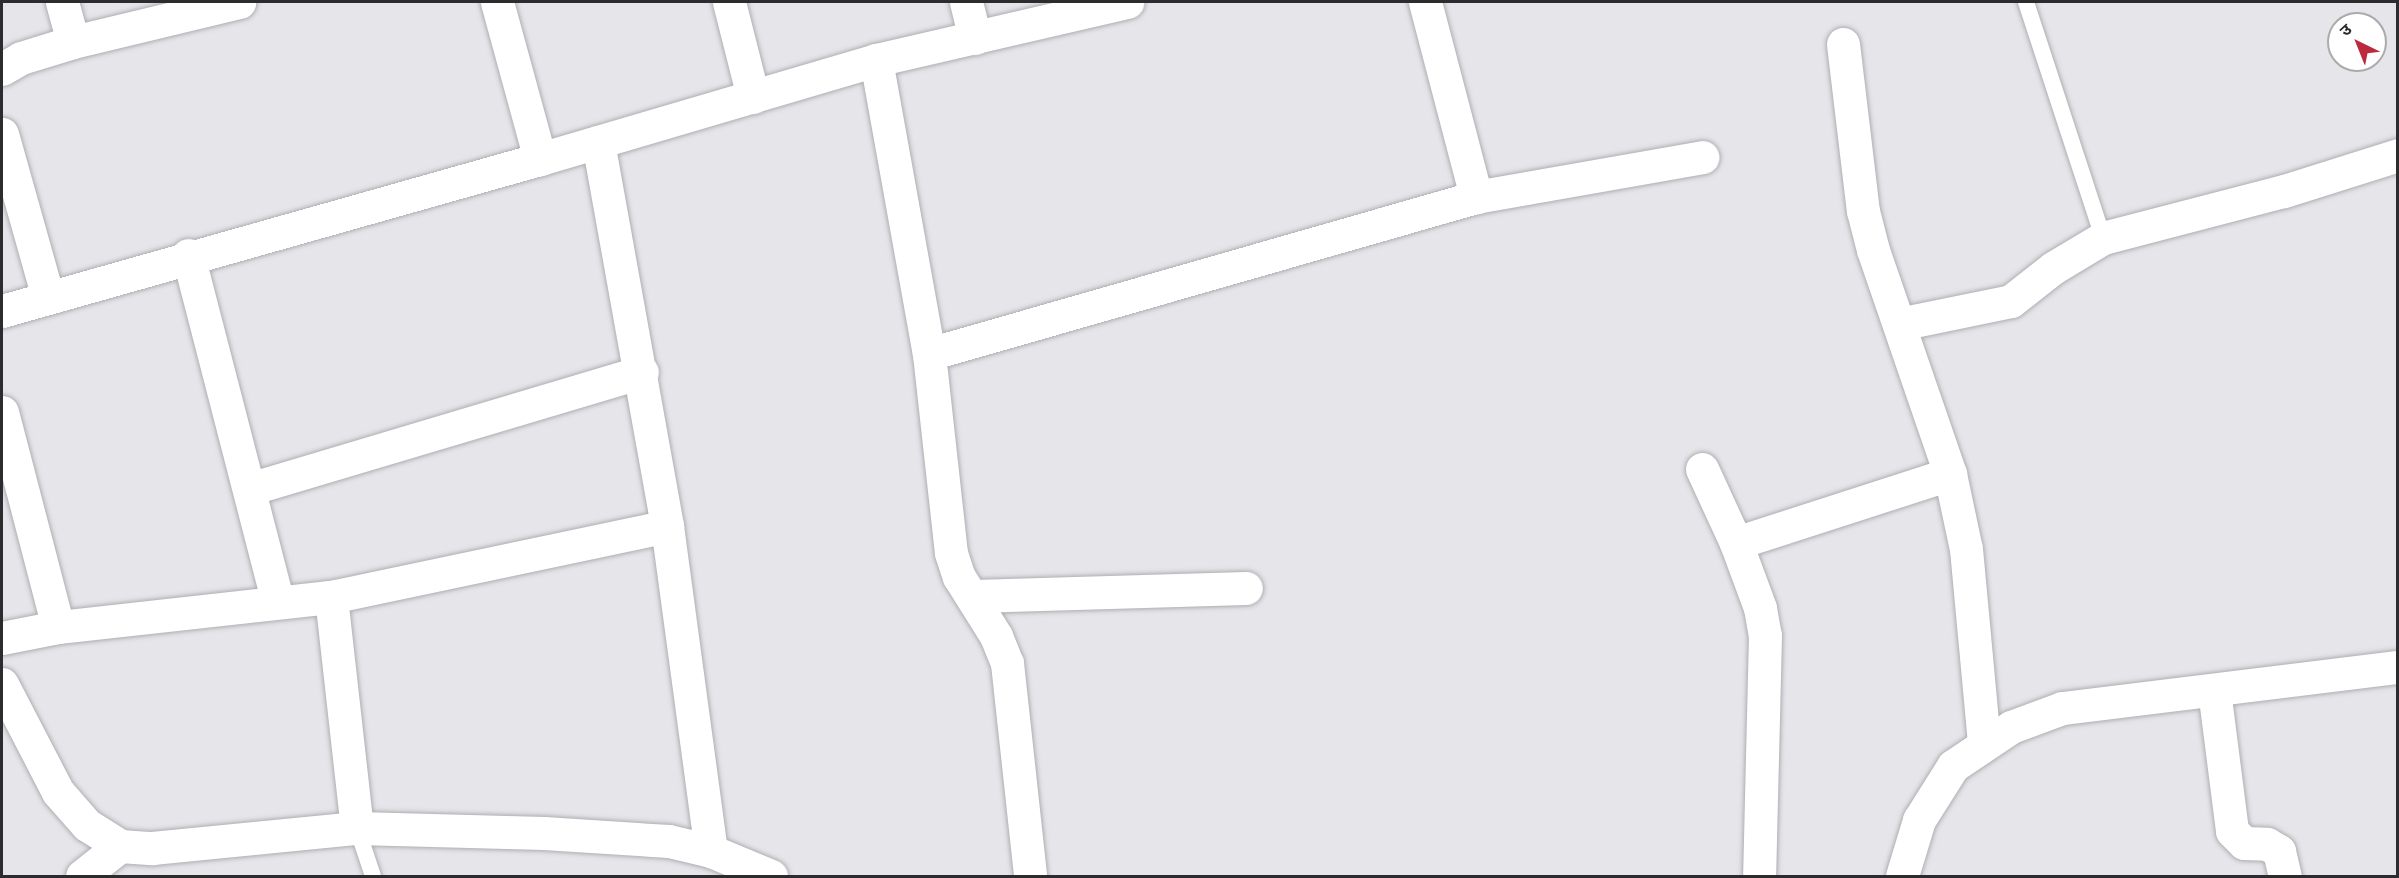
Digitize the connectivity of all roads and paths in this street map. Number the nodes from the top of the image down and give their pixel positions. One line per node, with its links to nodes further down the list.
1 (62, 2): 10 (street)
2 (239, 2): 10 (street)
3 (497, 2): 19 (street)
4 (729, 2): 14 (street)
5 (966, 2): 9 (street)
6 (1127, 2): 9 (street)
7 (1425, 2): 20 (street)
8 (2026, 2): 21 (lane)
9 (975, 38): 12 (street)
10 (73, 42): 13 (street)
11 (1843, 44): 25 (street)
12 (876, 60): 14 (street); 26 (street)
13 (2, 69)
14 (753, 97): 16 (street)
15 (2, 134): 23 (street)
16 (598, 142): 19 (street); 27 (street)
17 (2397, 155): 21 (street)
18 (1703, 157): 20 (street)
19 (540, 159): 22 (street)
20 (1476, 197): 26 (street)
21 (2103, 238): 25 (street)
22 (188, 255): 23 (street); 31 (street)
23 (48, 298): 24 (street)
24 (2, 310)
25 (1899, 324): 30 (street)
26 (929, 354): 35 (street)
27 (642, 372): 31 (street); 32 (street)
28 (2, 412): 38 (street)
29 (1702, 469): 33 (street)
30 (1950, 474): 33 (street); 43 (street)
31 (249, 489): 37 (street)
32 (668, 526): 36 (street); 46 (street)
33 (1736, 543): 51 (street)
34 (1246, 588): 35 (street)
35 (973, 596): 50 (street)
36 (331, 597): 37 (street); 44 (street)
37 (277, 600): 38 (street)
38 (58, 627): 39 (street)
39 (2, 638)
40 (2397, 667): 42 (street)
41 (2, 684): 45 (street)
42 (2214, 690): 43 (street); 53 (street)
43 (1984, 743): 52 (street)
44 (357, 828): 45 (street); 46 (street); 49 (lane)
45 (120, 846): 48 (street)
46 (711, 851): 47 (street)
47 (762, 875)
48 (82, 876)
49 (373, 876)
50 (1030, 876)
51 (1759, 876)
52 (1902, 876)
53 (2285, 876)

